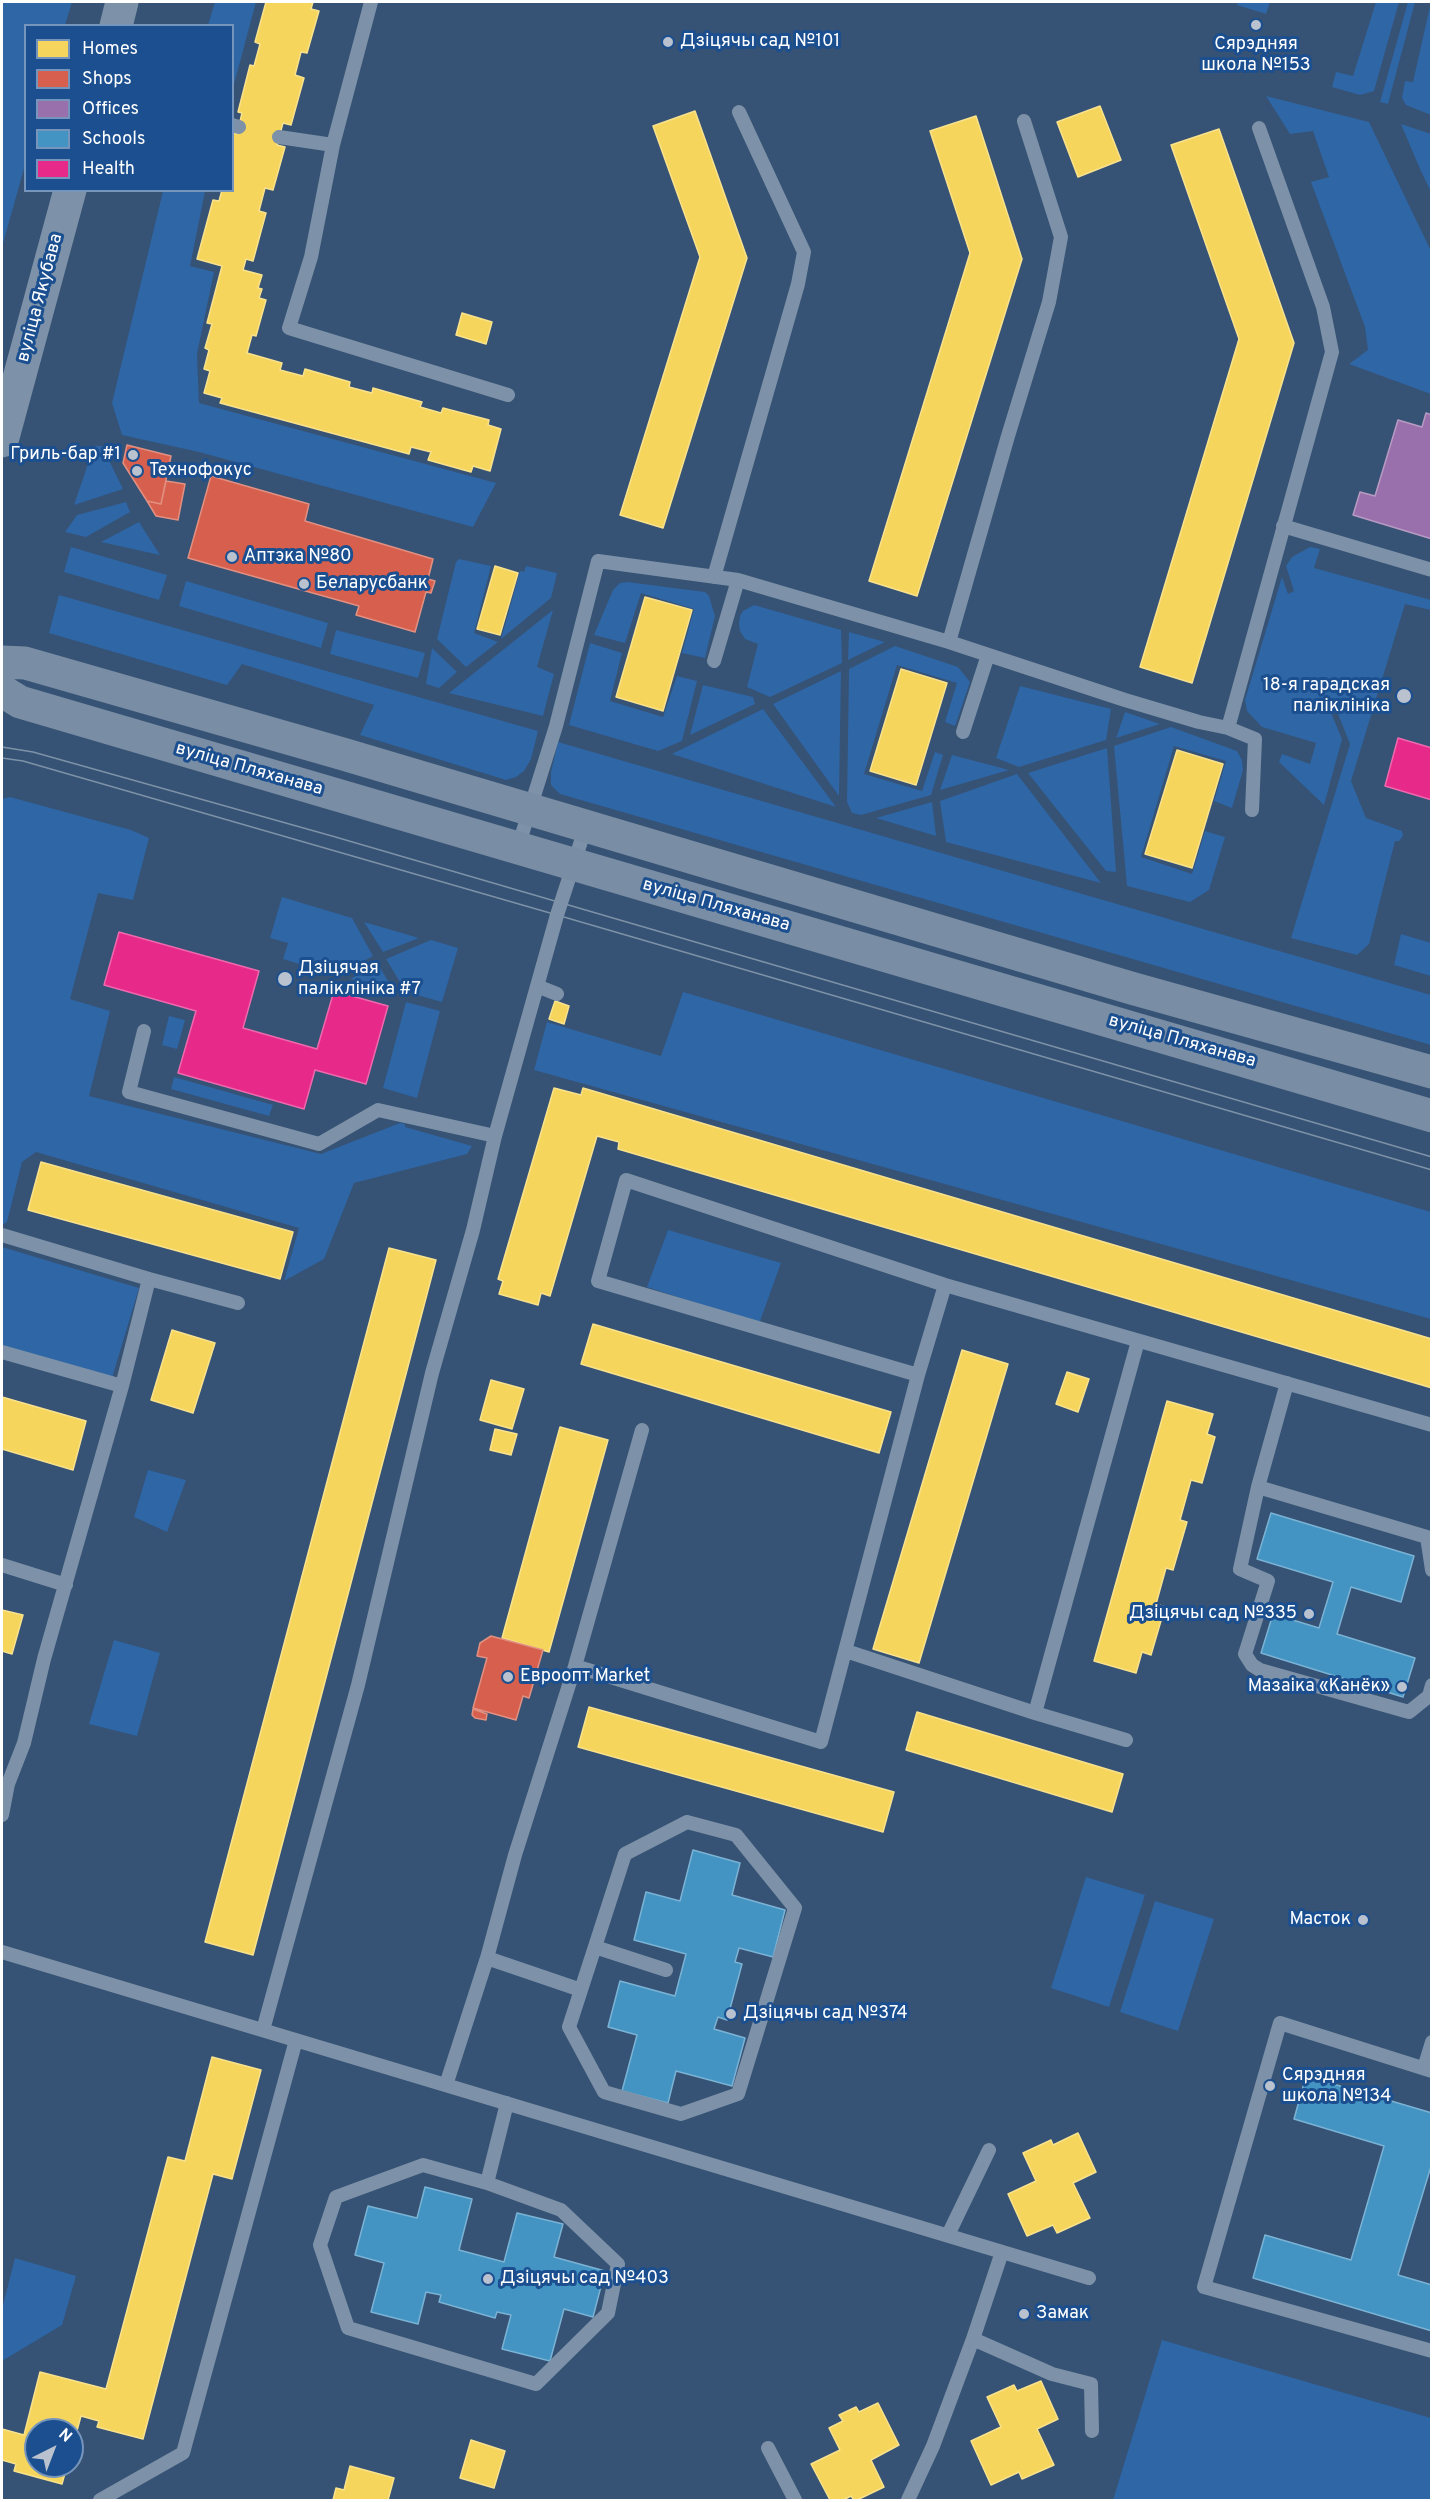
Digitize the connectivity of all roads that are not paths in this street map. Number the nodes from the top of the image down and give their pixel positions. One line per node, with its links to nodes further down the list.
1 (122, 2): 3 (street)
2 (371, 2): 8 (lane)
3 (116, 24)
4 (739, 112): 14 (lane)
5 (1024, 121): 16 (lane)
6 (1259, 128): 12 (lane)
7 (279, 136): 8 (lane)
8 (333, 145): 10 (lane)
9 (69, 192): 11 (street, вуліца Якубава)
10 (508, 395)
11 (2, 441)
12 (1283, 526): 13 (lane); 21 (lane)
13 (1431, 570)
14 (714, 577): 15 (lane); 23 (lane)
15 (738, 580): 16 (lane); 18 (lane)
16 (949, 642): 17 (lane)
17 (988, 655): 21 (lane); 22 (lane)
18 (714, 661)
19 (2, 662): 23 (main road)
20 (2, 692): 26 (main road, вуліца Пляханава)
21 (1228, 728): 24 (lane)
22 (963, 732)
23 (530, 809): 25 (main road); 26 (lane)
24 (1252, 810)
25 (586, 826): 27 (lane); 29 (main road)
26 (518, 847): 27 (main road, вуліца Пляханава)
27 (574, 864): 28 (lane); 31 (main road, вуліца Пляханава)
28 (537, 986): 30 (lane); 35 (lane)
29 (1131, 988): 31 (main road); 33 (main road)
30 (557, 994)
31 (1121, 1024): 34 (main road, вуліца Пляханава)
32 (144, 1031): 35 (lane)
33 (1431, 1072)
34 (1431, 1116)
35 (495, 1136): 63 (lane)
36 (2, 1235): 37 (lane)
37 (149, 1278): 39 (lane); 44 (lane)
38 (945, 1285): 40 (lane); 42 (lane); 42 (lane)
39 (238, 1303)
40 (1138, 1341): 43 (lane); 54 (lane)
41 (2, 1352): 44 (lane)
42 (918, 1376): 51 (lane)
43 (1287, 1383): 45 (lane); 47 (lane)
44 (122, 1386): 50 (lane)
45 (1431, 1425)
46 (642, 1430): 52 (lane)
47 (1258, 1487): 49 (lane); 53 (lane)
48 (2, 1565): 50 (lane)
49 (1431, 1570)
50 (66, 1584): 56 (lane)
51 (846, 1651): 52 (lane); 54 (lane)
52 (575, 1666): 60 (lane)
53 (1431, 1685)
54 (1035, 1713): 55 (lane)
55 (1126, 1740)
56 (5, 1783): 57 (lane)
57 (2, 1815)
58 (595, 1947): 61 (lane); 62 (lane); 62 (lane)
59 (2, 1952): 63 (lane)
60 (488, 1958): 62 (lane); 67 (lane)
61 (666, 1970)
62 (581, 1990)
63 (263, 2030): 64 (lane)
64 (296, 2040): 67 (lane); 78 (lane)
65 (1431, 2042): 66 (lane)
66 (1428, 2070): 75 (lane)
67 (446, 2085): 68 (lane)
68 (507, 2103): 70 (lane); 71 (lane)
69 (989, 2150): 71 (lane)
70 (487, 2183): 70 (lane)
71 (948, 2235): 72 (lane)
72 (1002, 2252): 73 (lane); 74 (lane)
73 (1089, 2278)
74 (973, 2339): 76 (lane); 80 (lane)
75 (1431, 2351)
76 (1092, 2431)
77 (768, 2448): 79 (lane)
78 (100, 2500)
79 (795, 2500)
80 (908, 2500)

